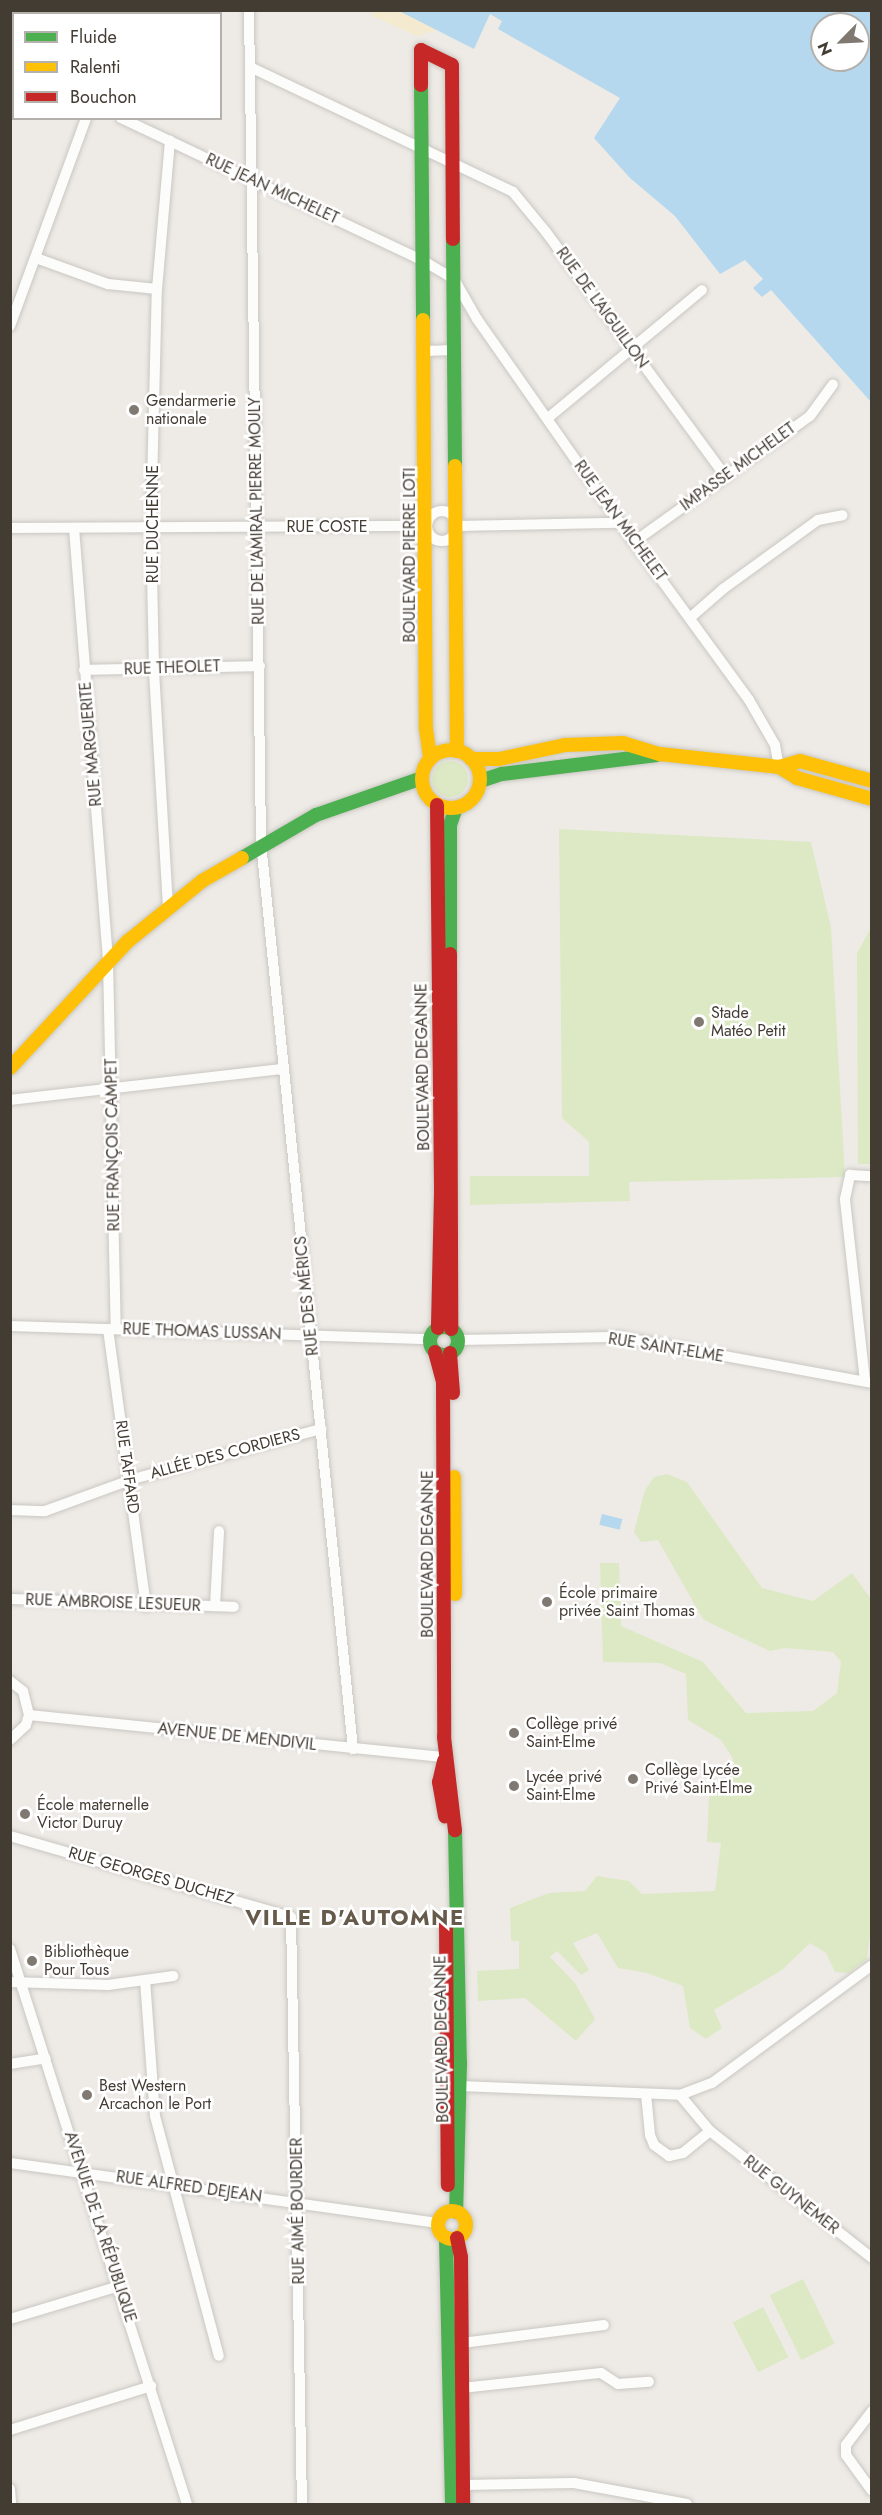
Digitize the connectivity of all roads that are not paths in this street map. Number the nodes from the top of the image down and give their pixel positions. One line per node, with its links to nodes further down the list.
1 (249, 10): 2 (street, RUE DE L'AMIRAL PIERRE MOULY)
2 (250, 67): 6 (street); 8 (street, RUE DE L'AMIRAL PIERRE MOULY)
3 (85, 120): 9 (street)
4 (125, 120): 5 (street, RUE JEAN MICHELET)
5 (170, 141): 8 (street, RUE JEAN MICHELET); 12 (street, RUE DUCHENNE)
6 (423, 148): 7 (street); 7 (street, BOULEVARD PIERRE LOTI); 10 (street, BOULEVARD PIERRE LOTI)
7 (456, 165): 11 (street, BOULEVARD PIERRE LOTI); 16 (street, RUE DE L'AIGUILLON)
8 (251, 178): 10 (street, RUE JEAN MICHELET); 26 (street, RUE DE L'AMIRAL PIERRE MOULY)
9 (36, 258): 12 (street); 14 (street)
10 (422, 260): 11 (street); 17 (street, BOULEVARD PIERRE LOTI)
11 (454, 279): 15 (street, BOULEVARD PIERRE LOTI); 19 (street, RUE JEAN MICHELET)
12 (157, 289): 25 (street, RUE DUCHENNE)
13 (702, 290): 16 (street)
14 (10, 326)
15 (454, 350): 17 (street); 24 (street, BOULEVARD PIERRE LOTI)
16 (631, 350): 19 (street); 20 (street, RUE DE L'AIGUILLON)
17 (424, 351): 23 (street, BOULEVARD PIERRE LOTI)
18 (833, 384): 20 (street, IMPASSE MICHELET)
19 (548, 418): 22 (street, RUE JEAN MICHELET)
20 (726, 477): 29 (street, IMPASSE MICHELET)
21 (843, 515): 30 (street)
22 (620, 523): 24 (street); 29 (street, RUE JEAN MICHELET)
23 (427, 526): 24 (street); 24 (street); 26 (street, RUE COSTE); 36 (street, BOULEVARD PIERRE LOTI)
24 (457, 526): 34 (street, BOULEVARD PIERRE LOTI)
25 (151, 527): 26 (street, RUE COSTE); 28 (street, RUE COSTE); 32 (street, RUE DUCHENNE)
26 (257, 527): 31 (street, RUE DE L'AMIRAL PIERRE MOULY)
27 (10, 528): 28 (street, RUE COSTE)
28 (74, 528): 33 (street, RUE MARGUERITE)
29 (634, 542): 30 (street, RUE JEAN MICHELET)
30 (691, 617): 38 (street, RUE JEAN MICHELET)
31 (260, 666): 32 (street, RUE THEOLET); 45 (street, RUE DE L'AMIRAL PIERRE MOULY)
32 (154, 668): 33 (street, RUE THEOLET); 46 (street, RUE DUCHENNE)
33 (84, 670): 47 (street, RUE MARGUERITE)
34 (457, 751): 36 (street); 37 (street)
35 (660, 754): 37 (street); 38 (street); 40 (street)
36 (430, 759): 39 (street)
37 (471, 759): 40 (street)
38 (779, 767): 41 (street); 42 (street)
39 (422, 778): 43 (street); 45 (street)
40 (480, 781): 44 (street)
41 (872, 781)
42 (872, 799)
43 (437, 805): 44 (street); 56 (street, BOULEVARD DEGANNE)
44 (456, 808): 56 (street, BOULEVARD DEGANNE)
45 (261, 843): 46 (street); 49 (street, RUE DES MÉRICS)
46 (168, 907): 47 (street)
47 (108, 960): 48 (street); 50 (street, RUE FRANÇOIS CAMPET)
48 (10, 1068)
49 (283, 1070): 50 (street); 55 (street, RUE DES MÉRICS)
50 (112, 1089): 51 (street); 54 (street, RUE FRANÇOIS CAMPET)
51 (10, 1100)
52 (872, 1176): 57 (street)
53 (10, 1326): 54 (street, RUE THOMAS LUSSAN)
54 (112, 1329): 55 (street, RUE THOMAS LUSSAN); 59 (street, RUE TAFFARD)
55 (312, 1336): 56 (street, RUE THOMAS LUSSAN); 58 (street, RUE DES MÉRICS)
56 (442, 1337): 57 (street, RUE SAINT-ELME); 70 (street, BOULEVARD DEGANNE); 70 (street, BOULEVARD DEGANNE)
57 (868, 1382)
58 (321, 1429): 59 (street, ALLÉE DES CORDIERS); 69 (street, RUE DES MÉRICS)
59 (129, 1481): 60 (street, ALLÉE DES CORDIERS); 63 (street, RUE TAFFARD)
60 (10, 1510)
61 (219, 1531): 64 (street, RUE AMBROISE LESUEUR)
62 (10, 1599): 63 (street, RUE AMBROISE LESUEUR)
63 (146, 1606): 64 (street, RUE AMBROISE LESUEUR)
64 (215, 1606): 65 (street, RUE AMBROISE LESUEUR)
65 (234, 1607)
66 (10, 1681): 67 (street)
67 (29, 1715): 68 (street); 69 (street, AVENUE DE MENDIVIL)
68 (10, 1740)
69 (353, 1749): 70 (street, AVENUE DE MENDIVIL)
70 (445, 1757): 80 (street, BOULEVARD DEGANNE); 88 (street, BOULEVARD DEGANNE)
71 (10, 1836): 72 (street, RUE GEORGES DUCHEZ)
72 (291, 1917): 87 (street, RUE AIMÉ BOURDIER)
73 (10, 1949): 77 (street, AVENUE DE LA RÉPUBLIQUE)
74 (872, 1965): 82 (street)
75 (173, 1976): 76 (street)
76 (145, 1980): 77 (street); 86 (street)
77 (16, 1983): 78 (street, AVENUE DE LA RÉPUBLIQUE)
78 (46, 2058): 79 (street); 85 (street, AVENUE DE LA RÉPUBLIQUE)
79 (10, 2064)
80 (459, 2086): 81 (street); 88 (street, BOULEVARD DEGANNE)
81 (646, 2094): 82 (street); 83 (street)
82 (680, 2095): 83 (street, RUE GUYNEMER)
83 (710, 2131): 90 (street, RUE GUYNEMER)
84 (10, 2163): 85 (street, RUE ALFRED DEJEAN)
85 (82, 2172): 86 (street, RUE ALFRED DEJEAN); 91 (street, AVENUE DE LA RÉPUBLIQUE)
86 (174, 2185): 87 (street, RUE ALFRED DEJEAN); 95 (street)
87 (298, 2201): 88 (street, RUE ALFRED DEJEAN); 106 (street, RUE AIMÉ BOURDIER)
88 (447, 2216): 89 (street); 89 (street)
89 (451, 2238): 94 (street); 107 (street)
90 (872, 2258)
91 (119, 2286): 92 (street); 97 (street, AVENUE DE LA RÉPUBLIQUE)
92 (10, 2319)
93 (604, 2325): 94 (street)
94 (462, 2343): 98 (street)
95 (219, 2356)
96 (649, 2382): 98 (street)
97 (151, 2386): 100 (street); 105 (street, AVENUE DE LA RÉPUBLIQUE)
98 (462, 2388): 101 (street)
99 (872, 2411): 103 (street)
100 (10, 2430)
101 (464, 2485): 108 (street); 109 (street)
102 (10, 2489): 104 (street)
103 (872, 2491)
104 (11, 2505)
105 (187, 2505)
106 (302, 2505)
107 (452, 2505)
108 (464, 2505)
109 (687, 2505)

